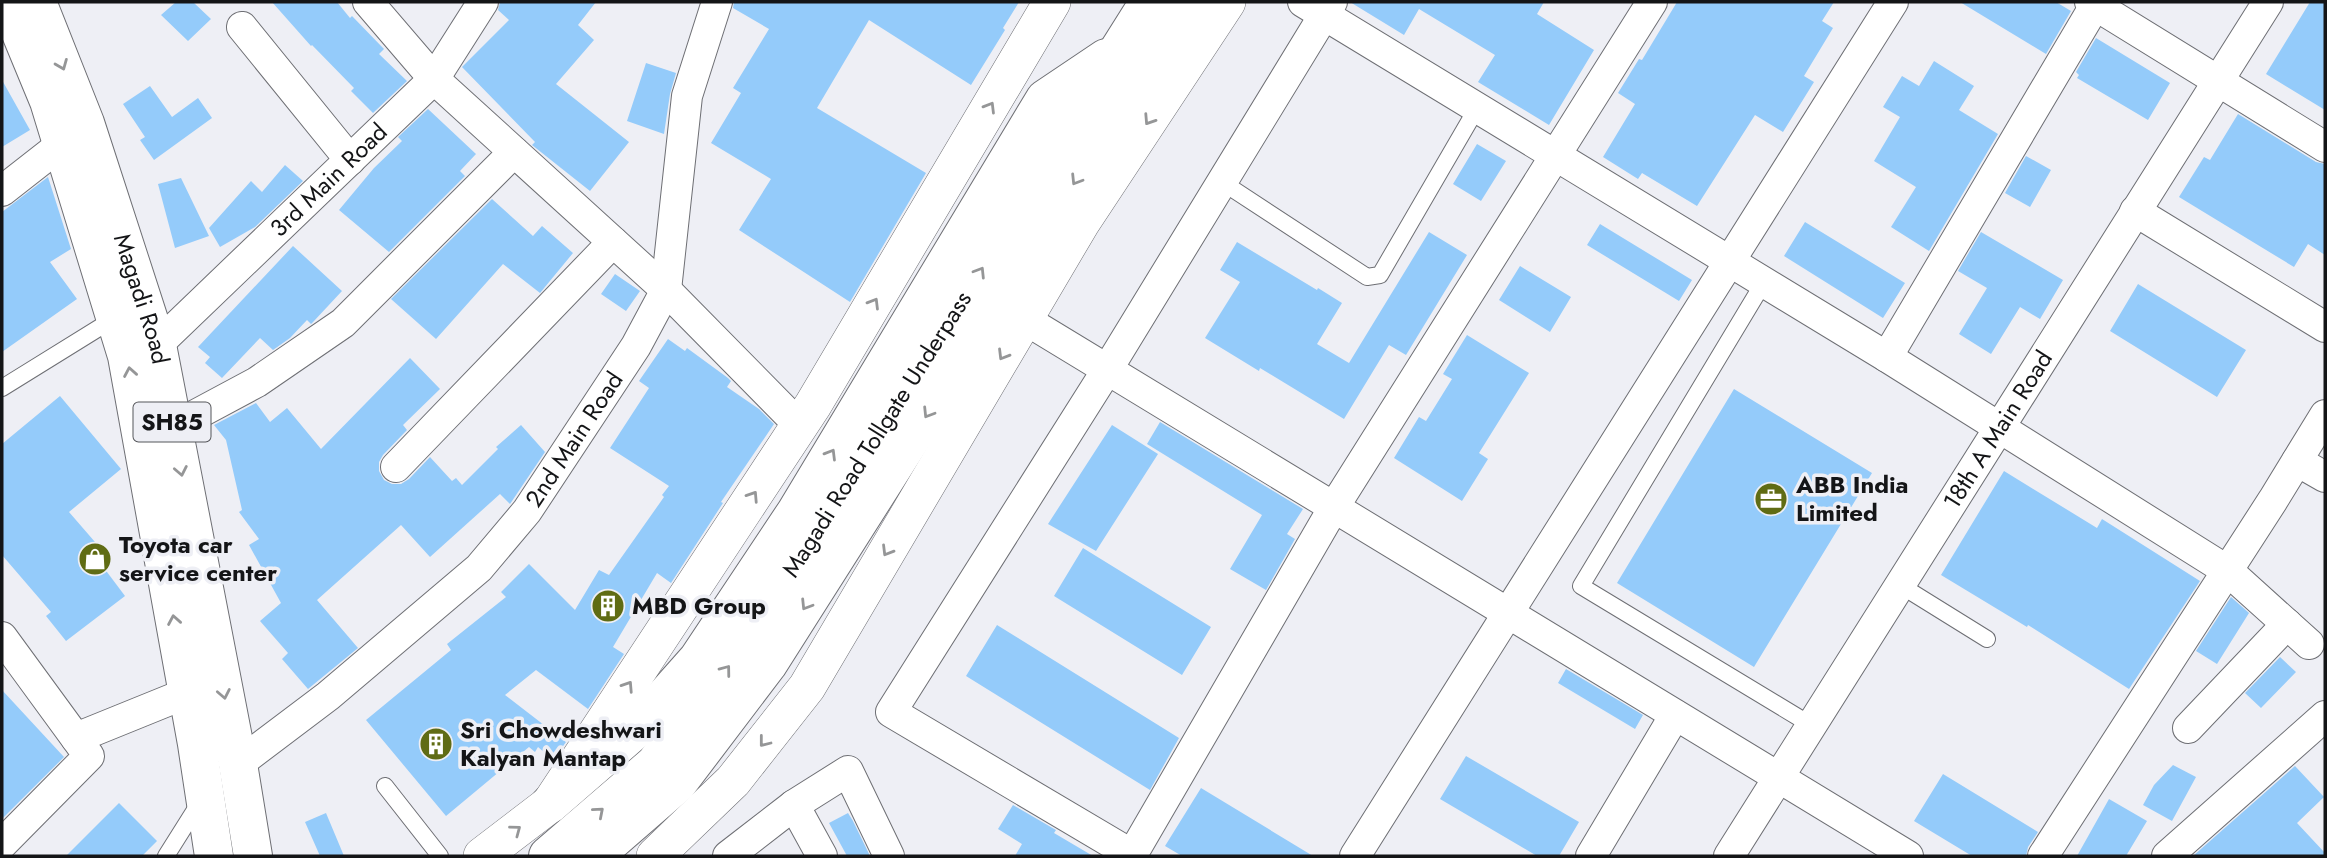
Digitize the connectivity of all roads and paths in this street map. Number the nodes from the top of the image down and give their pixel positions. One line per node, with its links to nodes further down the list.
1 (8, 2): 14 (street); 21 (main road, Magadi Road / SH85)
2 (37, 2): 36 (main road, Magadi Road / SH85, one-way to 36)
3 (369, 2): 18 (street)
4 (483, 2): 18 (street, 3rd Main Road)
5 (717, 2): 32 (street, 2nd Main Road)
6 (1052, 2): 41 (street, one-way to 6)
7 (1149, 2): 17 (main road)
8 (1188, 2): 17 (main road)
9 (1227, 2): 17 (street)
10 (1652, 2): 24 (street)
11 (1893, 2): 30 (street)
12 (2268, 2): 19 (street, 18th A Main Road)
13 (2094, 3): 19 (street); 37 (street)
14 (2, 5)
15 (1319, 6): 20 (street); 26 (street)
16 (242, 27): 25 (street)
17 (1150, 62): 34 (street, one-way to 34); 65 (main road, one-way to 17); 74 (main road, Magadi Road Tollgate Underpass, one-way to 17); 75 (main road, Magadi Road Tollgate Underpass, one-way to 75)
18 (434, 79): 23 (street); 25 (street, 3rd Main Road)
19 (2217, 80): 22 (street); 28 (street, 18th A Main Road)
20 (1477, 108): 24 (street); 26 (lane)
21 (62, 144): 27 (street); 33 (main road, Magadi Road / SH85)
22 (2325, 147)
23 (514, 152): 29 (street); 42 (street)
24 (1555, 156): 30 (street); 47 (street)
25 (350, 160): 36 (street, 3rd Main Road)
26 (1222, 182): 38 (street)
27 (2, 191)
28 (2135, 211): 35 (street); 43 (street, 18th A Main Road)
29 (613, 242): 32 (street); 45 (street)
30 (1730, 261): 31 (street); 50 (street)
31 (1764, 282): 37 (street); 58 (lane)
32 (666, 290): 41 (street); 61 (street, 2nd Main Road)
33 (115, 318): 39 (lane); 55 (main road, Magadi Road / SH85, one-way to 33)
34 (1024, 319): 38 (street); 76 (street, one-way to 76)
35 (2325, 327)
36 (157, 345): 42 (main road, Magadi Road / SH85)
37 (1886, 357): 43 (street)
38 (1107, 370): 47 (street); 79 (street)
39 (2, 388)
40 (2325, 415): 44 (street)
41 (799, 425): 65 (street, one-way to 41)
42 (173, 427): 61 (main road, Magadi Road / SH85, one-way to 61)
43 (2000, 428): 48 (street); 49 (street, 18th A Main Road)
44 (2297, 461): 46 (street); 48 (street)
45 (396, 467)
46 (2325, 477)
47 (1334, 507): 50 (street); 79 (street)
48 (2228, 571): 51 (street); 84 (street)
49 (1900, 585): 53 (lane); 58 (street, 18th A Main Road)
50 (1507, 613): 56 (street); 80 (street)
51 (2287, 624): 54 (street); 59 (street)
52 (2, 637): 60 (street)
53 (1987, 639)
54 (2309, 644)
55 (187, 693): 60 (street); 64 (main road, Magadi Road / SH85)
56 (1675, 715): 62 (street); 81 (street)
57 (2325, 716): 85 (street)
58 (1811, 725): 62 (street, 18th A Main Road)
59 (2188, 728)
60 (76, 738): 67 (street)
61 (238, 764): 71 (main road, Magadi Road / SH85)
62 (1778, 777): 82 (street, 18th A Main Road); 83 (street)
63 (385, 786): 72 (lane)
64 (205, 794): 69 (lane); 70 (main road, Magadi Road / SH85)
65 (550, 804): 73 (street, one-way to 65)
66 (793, 805): 68 (street); 77 (street); 78 (street)
67 (2, 844)
68 (738, 853)
69 (166, 856)
70 (214, 856)
71 (253, 856)
72 (440, 856)
73 (482, 856)
74 (548, 856)
75 (594, 856)
76 (655, 856)
77 (822, 856)
78 (889, 856)
79 (1133, 856)
80 (1355, 856)
81 (1591, 856)
82 (1729, 856)
83 (1908, 856)
84 (2043, 856)
85 (2166, 856)

